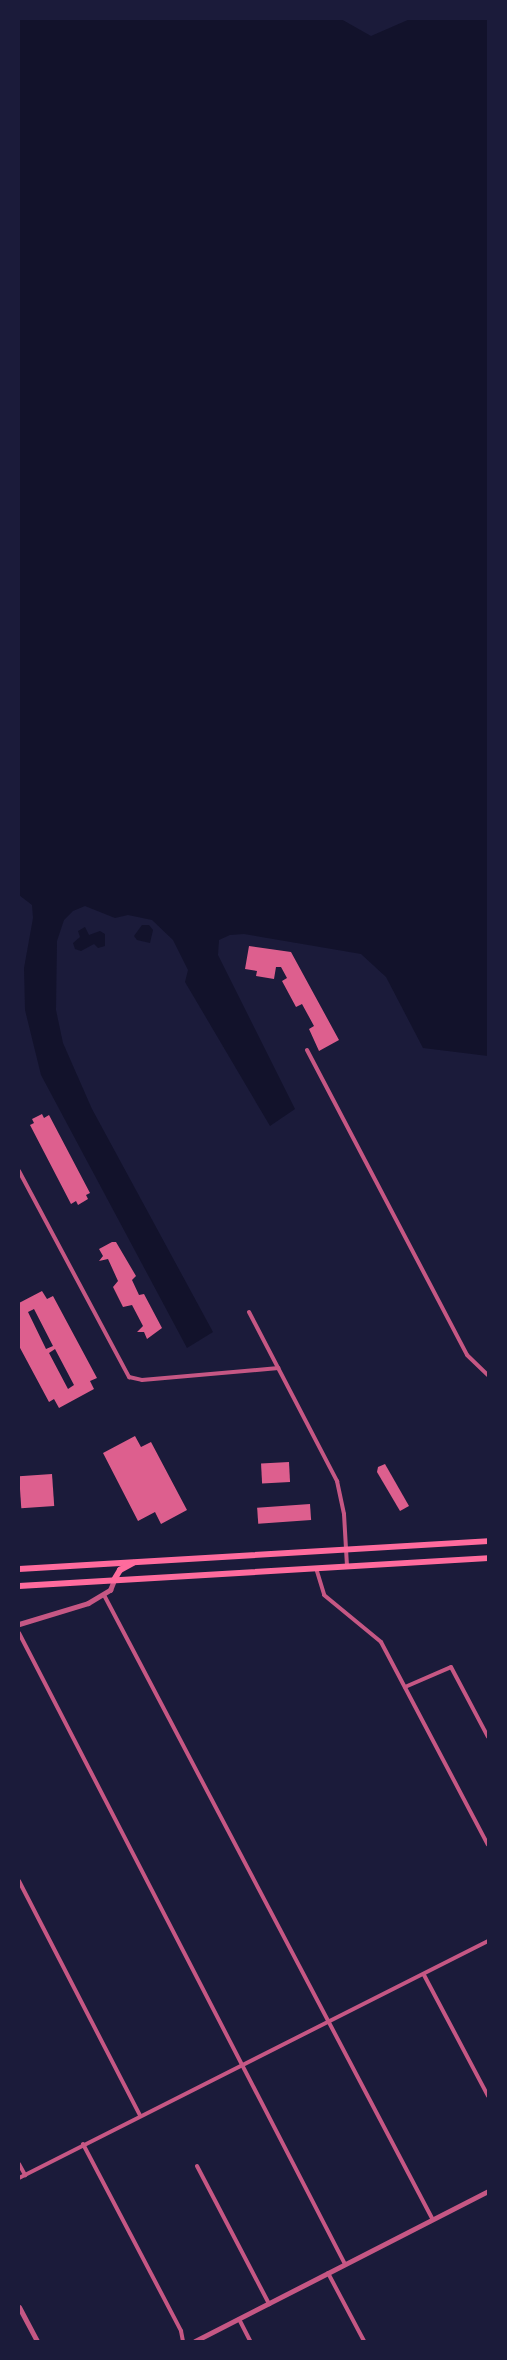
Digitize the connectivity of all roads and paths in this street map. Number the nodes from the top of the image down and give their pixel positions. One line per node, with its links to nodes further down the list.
1 (307, 1050): 5 (street)
2 (19, 1171): 4 (street)
3 (249, 1312): 4 (street)
4 (278, 1368): 7 (street)
5 (488, 1375)
6 (488, 1541): 7 (main road)
7 (346, 1549): 9 (main road); 10 (street)
8 (488, 1558): 10 (main road)
9 (134, 1562): 12 (main road); 13 (main road)
10 (347, 1566): 11 (main road)
11 (316, 1568): 13 (main road); 18 (street)
12 (19, 1569)
13 (114, 1580): 14 (main road); 15 (street)
14 (19, 1586)
15 (104, 1595): 16 (street); 24 (street)
16 (19, 1624)
17 (19, 1633): 25 (street)
18 (405, 1687): 19 (street); 20 (street)
19 (488, 1737)
20 (488, 1845)
21 (19, 1881): 27 (street)
22 (488, 1941): 23 (street)
23 (424, 1975): 24 (street); 26 (street)
24 (329, 2021): 25 (street); 34 (street)
25 (242, 2064): 27 (street); 35 (street)
26 (488, 2096)
27 (140, 2115): 28 (street)
28 (83, 2144): 31 (street); 41 (street)
29 (19, 2164): 31 (street)
30 (197, 2166): 37 (street)
31 (25, 2175): 32 (street)
32 (19, 2178)
33 (488, 2191): 34 (street)
34 (433, 2220): 35 (street)
35 (345, 2264): 36 (street)
36 (328, 2273): 37 (street); 44 (street)
37 (269, 2304): 39 (street)
38 (19, 2307): 40 (street)
39 (238, 2319): 42 (street); 43 (street)
40 (37, 2341)
41 (183, 2341)
42 (195, 2341)
43 (250, 2341)
44 (364, 2341)

